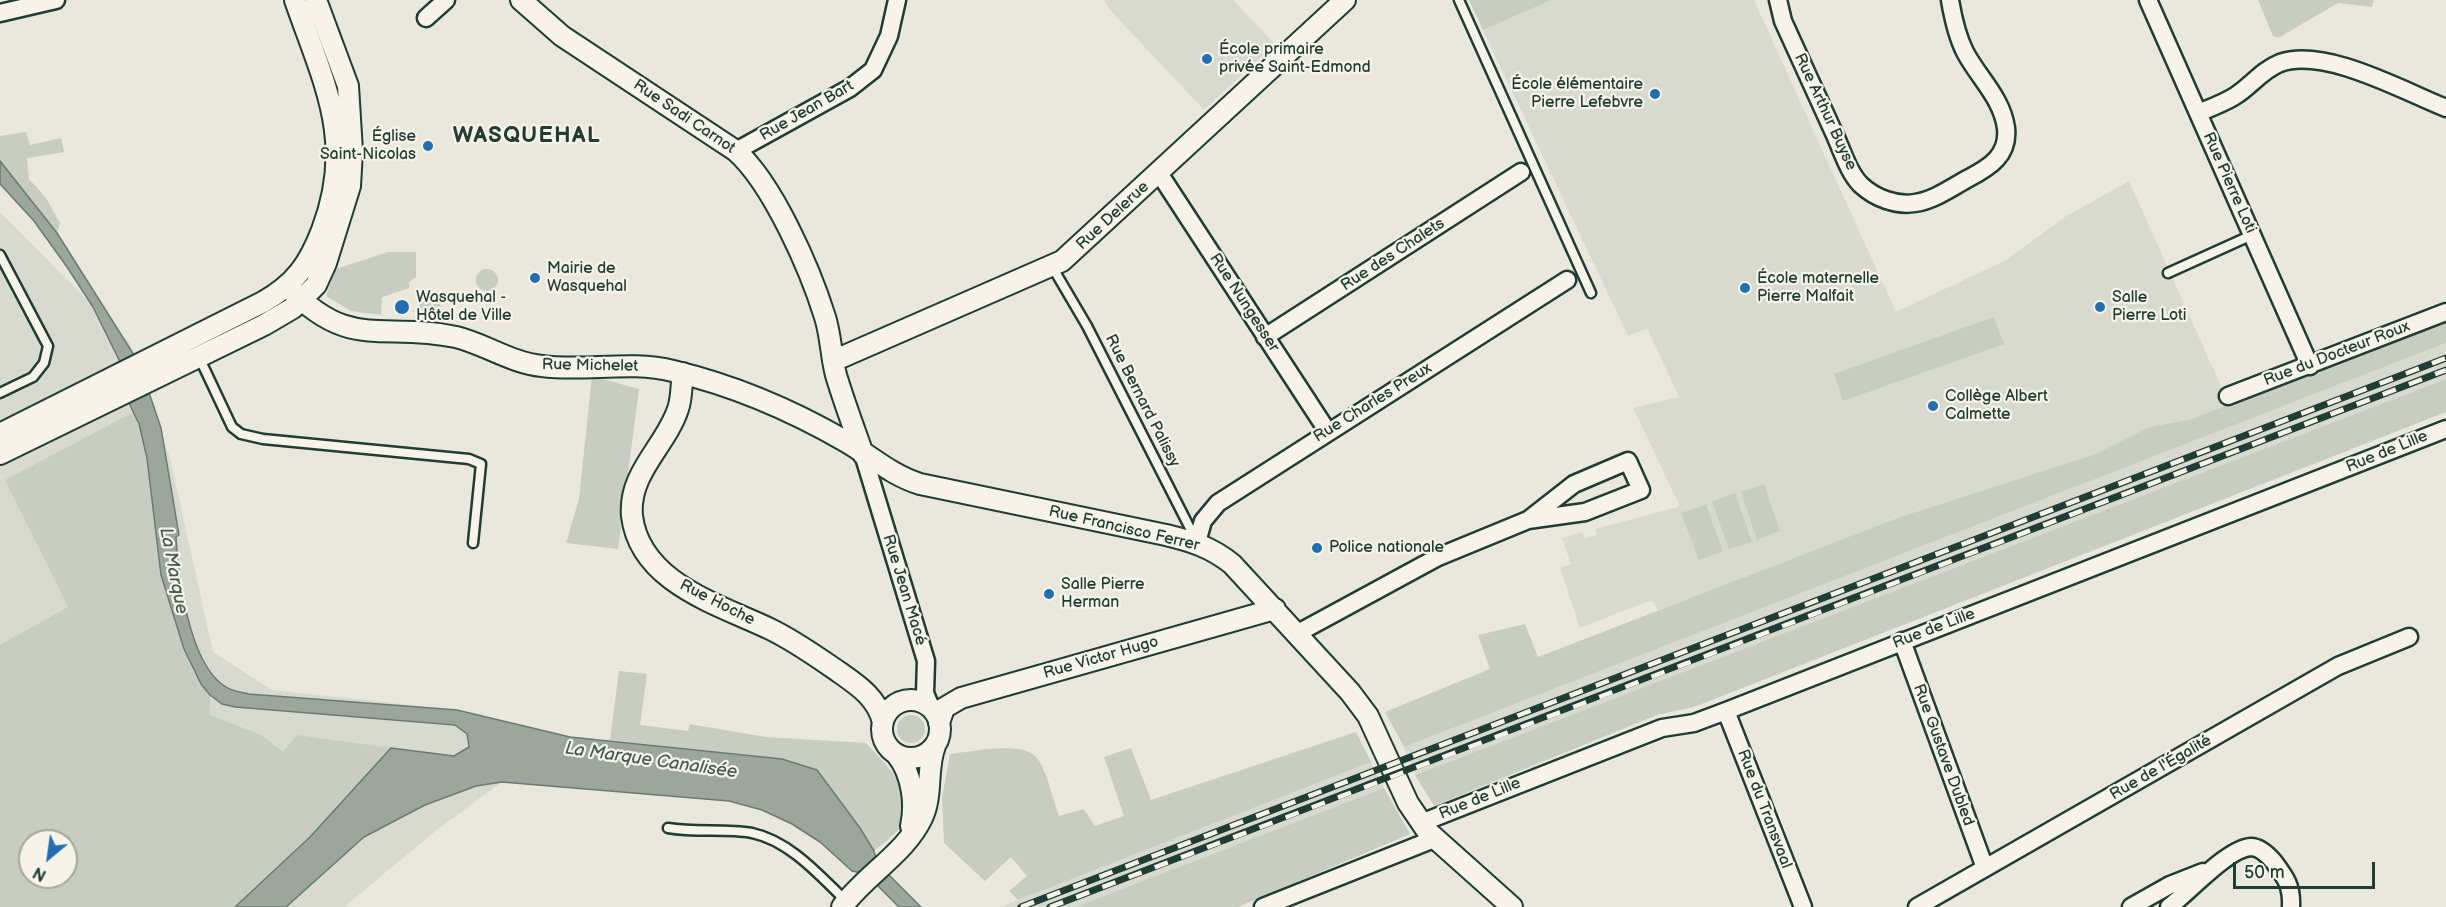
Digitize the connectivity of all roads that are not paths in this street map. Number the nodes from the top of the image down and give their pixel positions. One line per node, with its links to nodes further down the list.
1 (56, 0): 12 (street)
2 (295, 0): 24 (street)
3 (316, 0): 26 (street)
4 (446, 0): 13 (street)
5 (521, 0): 16 (street, Rue Sadi Carnot)
6 (897, 0): 16 (street, Rue Jean Bart)
7 (1345, 0): 18 (street, Rue Delerue)
8 (1459, 0): 25 (lane)
9 (1778, 0): 10 (street, Rue Arthur Buyse)
10 (1950, 0)
11 (2148, 0): 15 (street, Rue Pierre Loti)
12 (0, 13)
13 (426, 18)
14 (2446, 108): 15 (street)
15 (2198, 113): 19 (street, Rue Pierre Loti)
16 (736, 151): 33 (street, Rue Sadi Carnot)
17 (1521, 172): 28 (street, Rue des Chalets)
18 (1159, 174): 28 (street, Rue Nungesser); 33 (street, Rue Delerue)
19 (2252, 235): 21 (lane); 32 (street, Rue Pierre Loti)
20 (0, 255): 37 (lane)
21 (2168, 273)
22 (1058, 274): 45 (lane, Rue Bernard Palissy)
23 (1567, 280): 40 (street, Rue Charles Preux)
24 (288, 286): 26 (street, Rue Michelet); 29 (street)
25 (1591, 293)
26 (302, 301): 31 (street); 34 (street, Rue Michelet)
27 (2446, 312): 32 (street, Rue du Docteur Roux)
28 (1265, 337): 40 (street, Rue Nungesser)
29 (190, 338): 30 (street); 31 (lane)
30 (152, 357): 35 (lane); 36 (street)
31 (199, 357): 35 (street); 46 (lane)
32 (2310, 366): 38 (street, Rue du Docteur Roux)
33 (834, 367): 43 (street, Rue Sadi Carnot)
34 (679, 372): 43 (street, Rue Michelet); 53 (street, Rue Hoche)
35 (163, 374): 36 (street)
36 (117, 386): 41 (street); 42 (street)
37 (0, 393)
38 (2228, 396)
39 (2446, 429): 50 (street, Rue de Lille)
40 (1328, 432): 45 (street, Rue Charles Preux)
41 (0, 434)
42 (0, 454)
43 (869, 462): 45 (street, Rue Francisco Ferrer); 52 (street, Rue Jean Macé)
44 (1528, 520): 44 (street); 48 (street)
45 (1197, 542): 47 (street, Rue Francisco Ferrer)
46 (473, 543)
47 (1275, 609): 48 (street, Rue Francisco Ferrer); 52 (street, Rue Victor Hugo)
48 (1298, 633): 56 (street, Rue Francisco Ferrer)
49 (2409, 637): 60 (street, Rue de l'Égalité)
50 (1902, 641): 51 (street, Rue de Lille); 60 (street, Rue Gustave Dubled)
51 (1726, 711): 56 (street, Rue de Lille); 65 (street, Rue du Transvaal)
52 (936, 716): 53 (street); 54 (street)
53 (883, 722): 55 (street)
54 (935, 746): 55 (street); 59 (street)
55 (897, 755): 59 (street)
56 (1421, 823): 58 (street, Rue Francisco Ferrer)
57 (668, 828): 62 (lane)
58 (1434, 839): 63 (street); 64 (street, Rue Francisco Ferrer)
59 (897, 851): 62 (street)
60 (1985, 868): 66 (street, Rue de l'Égalité)
61 (2210, 870): 67 (street); 68 (street); 69 (street)
62 (849, 899)
63 (1263, 907)
64 (1512, 907)
65 (1803, 907)
66 (1917, 907)
67 (2131, 907)
68 (2169, 907)
69 (2291, 907)

